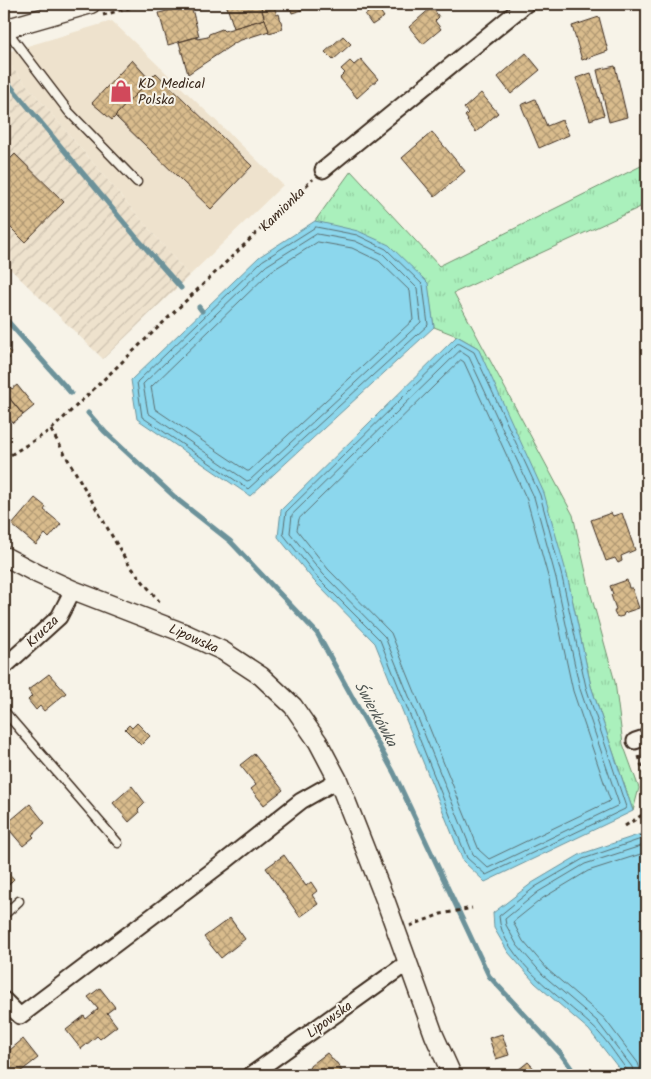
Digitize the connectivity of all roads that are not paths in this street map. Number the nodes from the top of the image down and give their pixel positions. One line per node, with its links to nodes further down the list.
1 (91, 4): 3 (street)
2 (526, 4): 4 (street)
3 (5, 28): 5 (lane)
4 (323, 170)
5 (137, 182)
6 (4, 556): 7 (street, Lipowska)
7 (73, 590): 8 (street, Krucza); 10 (street, Lipowska)
8 (4, 667)
9 (4, 711): 11 (lane)
10 (338, 780): 14 (street, Lipowska); 15 (street)
11 (118, 843)
12 (19, 901): 13 (lane)
13 (4, 915)
14 (407, 962): 16 (street, Lipowska); 17 (street, Lipowska)
15 (4, 1000)
16 (251, 1075)
17 (452, 1075)

